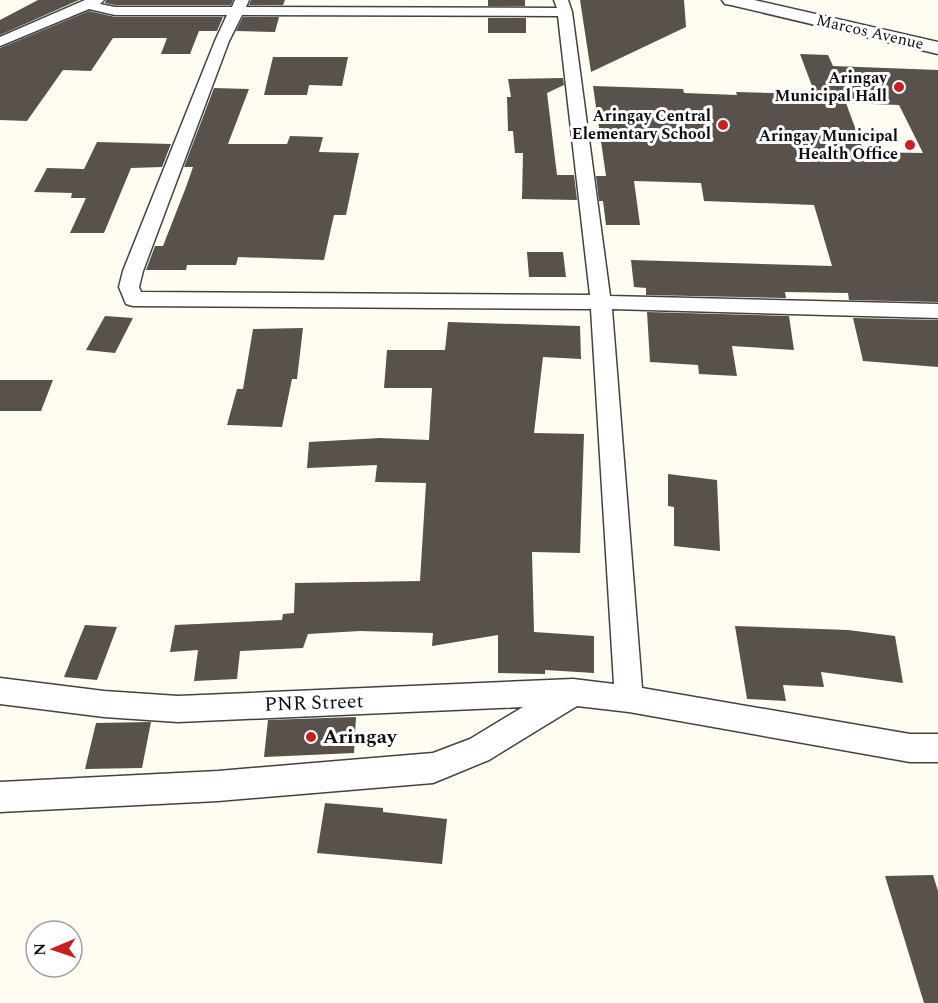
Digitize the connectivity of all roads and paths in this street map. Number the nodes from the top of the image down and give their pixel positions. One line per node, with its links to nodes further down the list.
1 (731, 0): 6 (street, Marcos Avenue)
2 (93, 2): 3 (street); 5 (street)
3 (239, 6): 4 (street); 7 (street)
4 (563, 6): 7 (street)
5 (0, 42)
6 (938, 48)
7 (601, 302): 8 (street); 11 (street)
8 (938, 311)
9 (0, 691): 10 (street, PNR Street)
10 (573, 692): 11 (street, PNR Street); 13 (street)
11 (629, 699): 12 (street, PNR Street)
12 (938, 748)
13 (0, 797)

